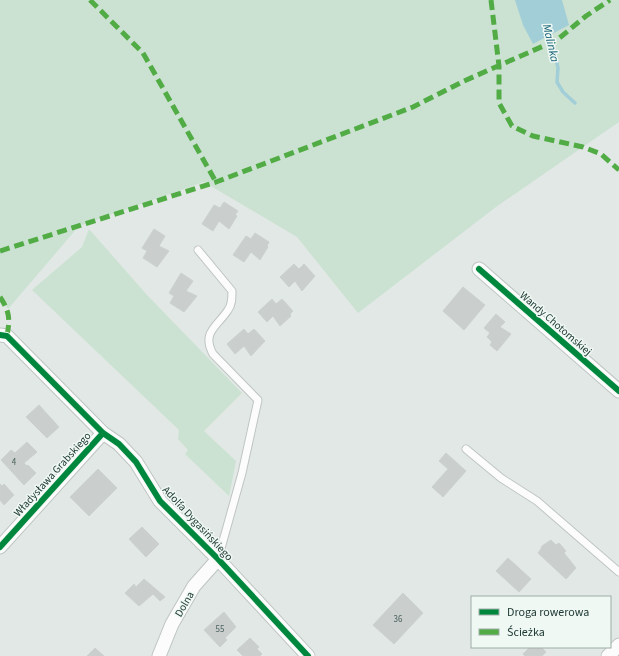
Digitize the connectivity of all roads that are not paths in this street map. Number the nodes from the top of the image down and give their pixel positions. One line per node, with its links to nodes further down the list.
1 (198, 250): 8 (lane)
2 (479, 270): 4 (street, Wandy Chotomskiej)
3 (3, 336): 5 (street, Adolfa Dygasińskiego)
4 (619, 391)
5 (103, 433): 7 (street, Władysława Grabskiego); 8 (street, Adolfa Dygasińskiego)
6 (466, 449): 9 (lane)
7 (0, 547)
8 (218, 559): 11 (street, Dolna); 12 (street, Adolfa Dygasińskiego)
9 (619, 572)
10 (619, 645): 13 (street)
11 (160, 656)
12 (308, 656)
13 (608, 656)

